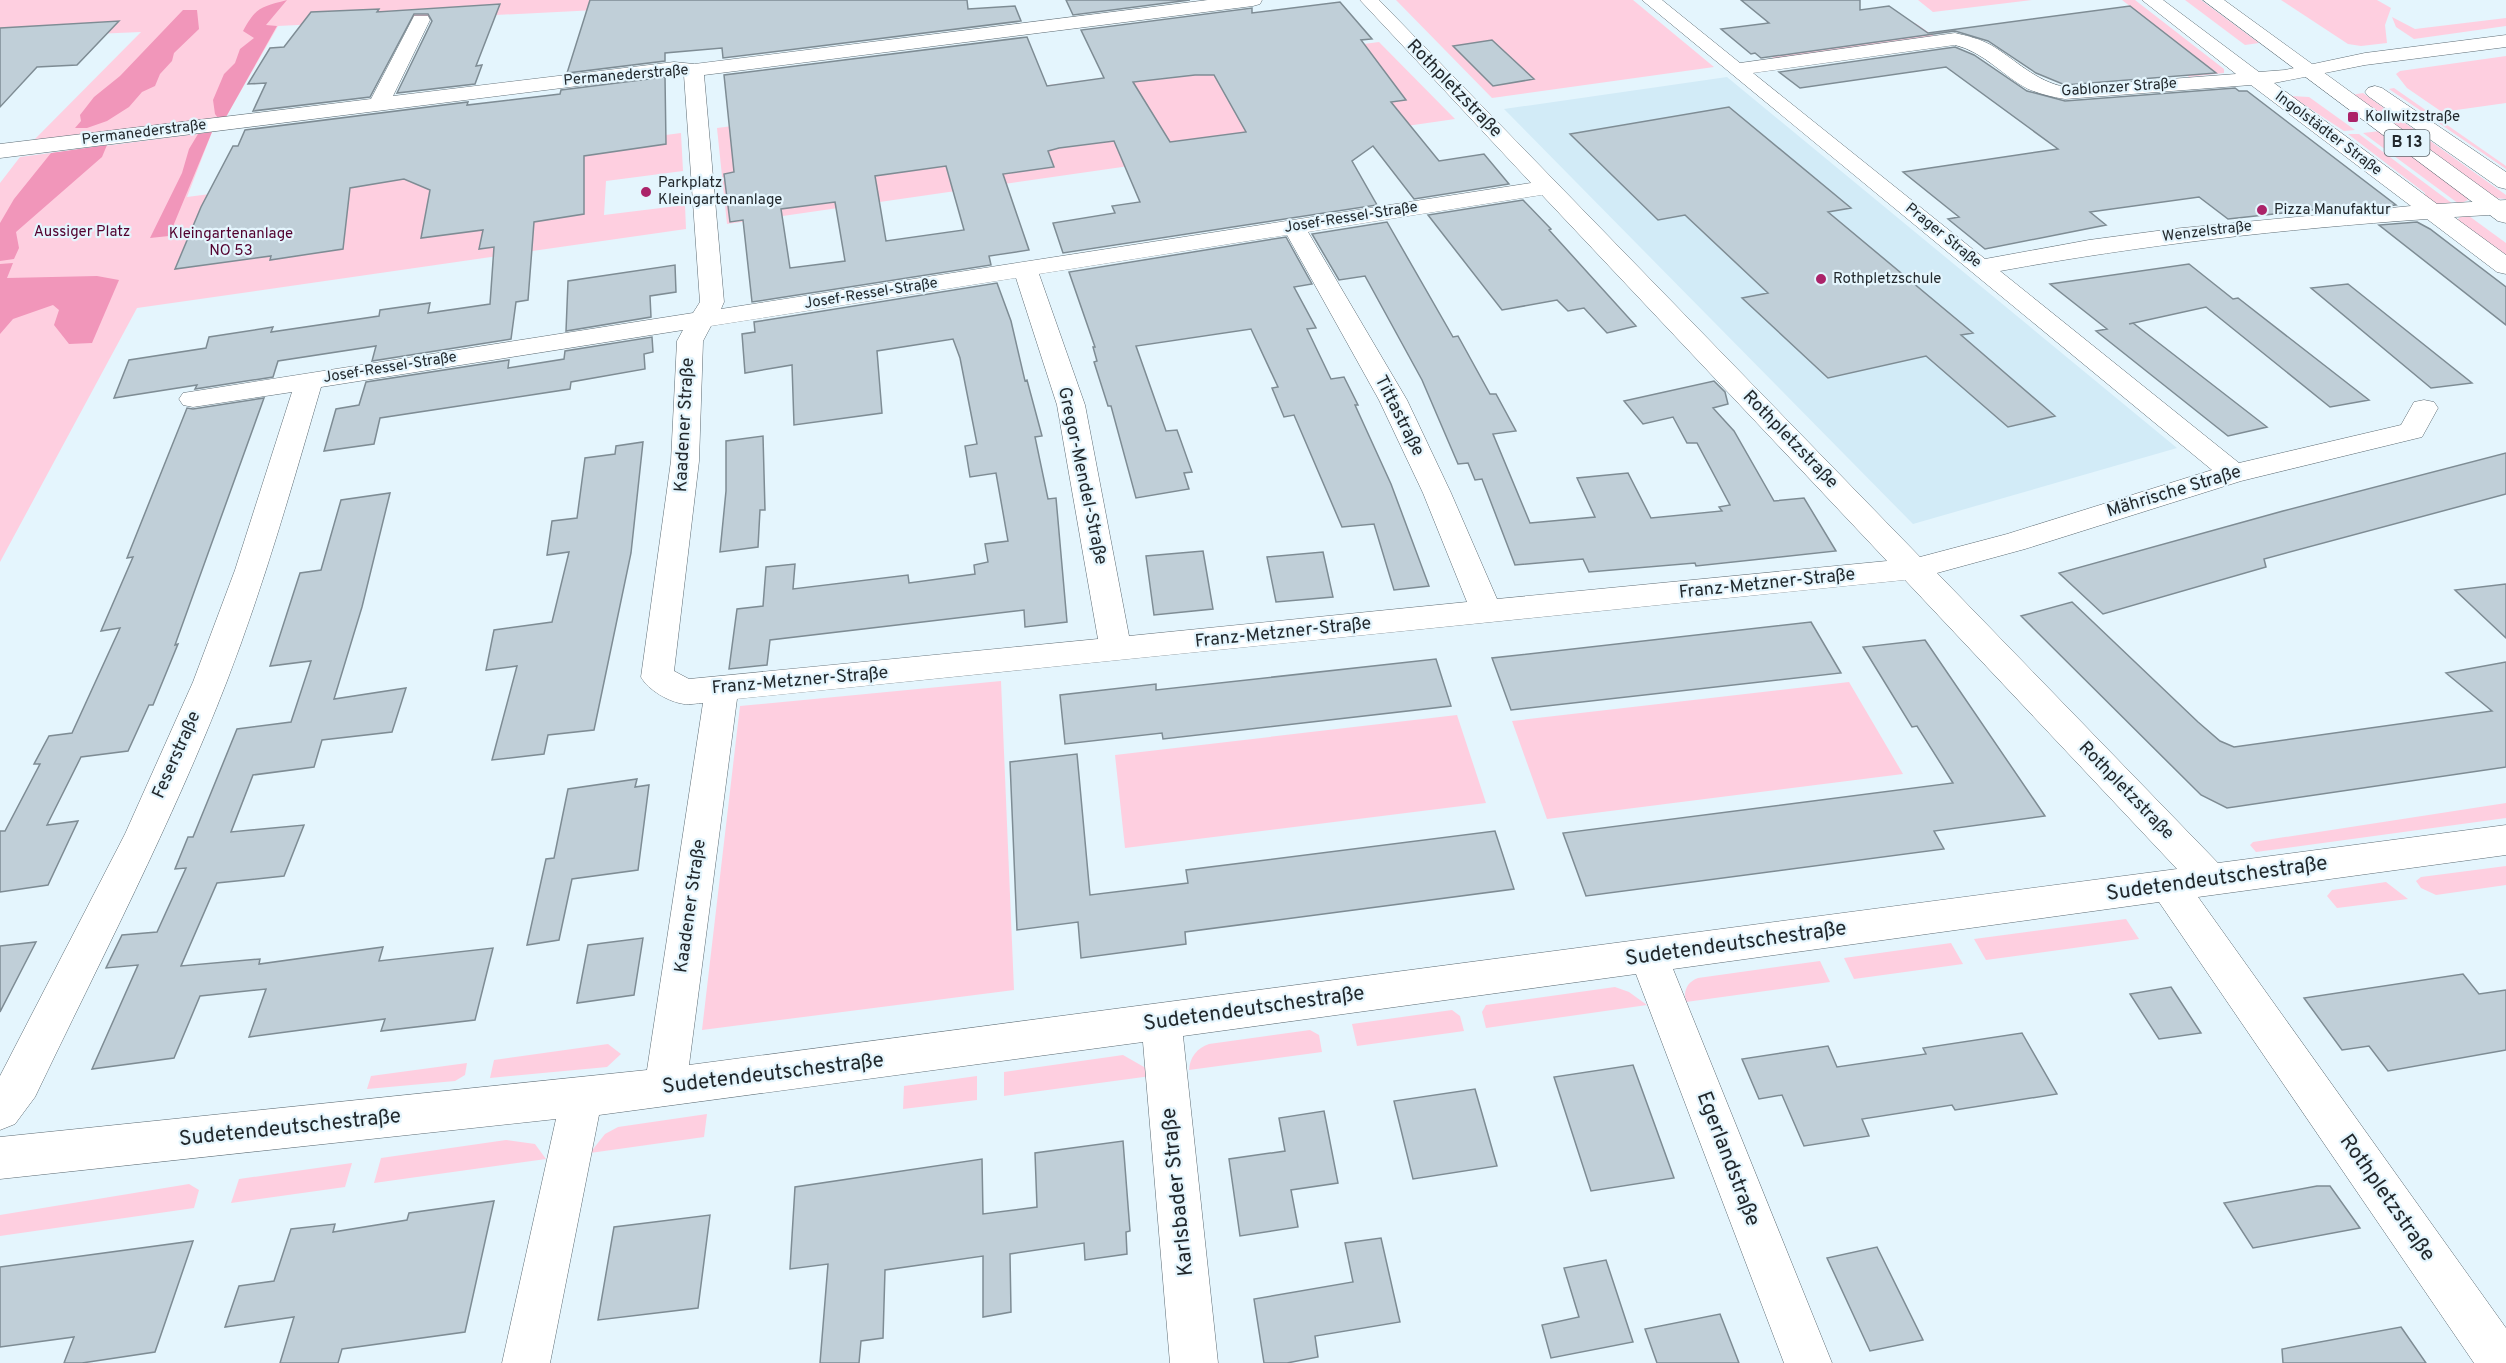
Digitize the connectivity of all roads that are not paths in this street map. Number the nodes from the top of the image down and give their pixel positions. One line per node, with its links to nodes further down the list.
1 (1253, 0): 11 (street, Permanederstraße)
2 (1369, 0): 17 (street, Rothpletzstraße)
3 (1651, 0): 10 (street, Prager Straße)
4 (2151, 0): 13 (street, Ingolstädter Straße)
5 (2212, 0): 12 (street, B 13)
6 (421, 20): 14 (street)
7 (2506, 41): 9 (street)
8 (2318, 51): 9 (street, B 13)
9 (2337, 65): 12 (street, Gablonzer Straße); 16 (street, B 13)
10 (1737, 69): 13 (street, Gablonzer Straße); 21 (street, Prager Straße)
11 (694, 70): 14 (street, Permanederstraße); 24 (street, Kaadener Straße)
12 (2308, 71): 13 (street, Gablonzer Straße); 18 (street, B 13)
13 (2254, 78): 19 (street, Ingolstädter Straße)
14 (379, 104): 15 (street, Permanederstraße)
15 (0, 151)
16 (2506, 182)
17 (1548, 187): 20 (street, Josef-Ressel-Straße); 29 (street, Rothpletzstraße)
18 (2502, 210): 19 (street, Wenzelstraße)
19 (2433, 212): 21 (street, Wenzelstraße); 22 (street, Ingolstädter Straße)
20 (1294, 227): 23 (street, Josef-Ressel-Straße); 30 (street, Tittastraße)
21 (1981, 267): 28 (street, Prager Straße)
22 (2506, 267)
23 (1026, 270): 24 (street, Josef-Ressel-Straße); 31 (street, Gregor-Mendel-Straße)
24 (701, 320): 25 (street, Josef-Ressel-Straße); 32 (street, Kaadener Straße)
25 (309, 381): 26 (street, Josef-Ressel-Straße); 41 (street, Feserstraße)
26 (193, 399)
27 (2424, 408): 28 (street, Mährische Straße)
28 (2234, 472): 29 (street, Mährische Straße)
29 (1913, 569): 30 (street, Franz-Metzner-Straße); 35 (street, Rothpletzstraße)
30 (1487, 613): 31 (street, Franz-Metzner-Straße)
31 (1116, 650): 33 (street, Franz-Metzner-Straße)
32 (657, 676): 33 (street, Franz-Metzner-Straße)
33 (722, 689): 39 (street, Kaadener Straße)
34 (2506, 840): 35 (street, Sudetendeutschestraße)
35 (2211, 880): 36 (street, Sudetendeutschestraße)
36 (2169, 886): 37 (street, Sudetendeutschestraße); 46 (street, Rothpletzstraße)
37 (1648, 956): 38 (street, Sudetendeutschestraße); 45 (street, Egerlandstraße)
38 (1161, 1022): 39 (street, Sudetendeutschestraße); 44 (street, Karlsbader Straße)
39 (665, 1088): 40 (street, Sudetendeutschestraße)
40 (582, 1098): 42 (street, Sudetendeutschestraße); 43 (street)
41 (0, 1110)
42 (0, 1158)
43 (526, 1363)
44 (1194, 1363)
45 (1808, 1363)
46 (2502, 1363)

